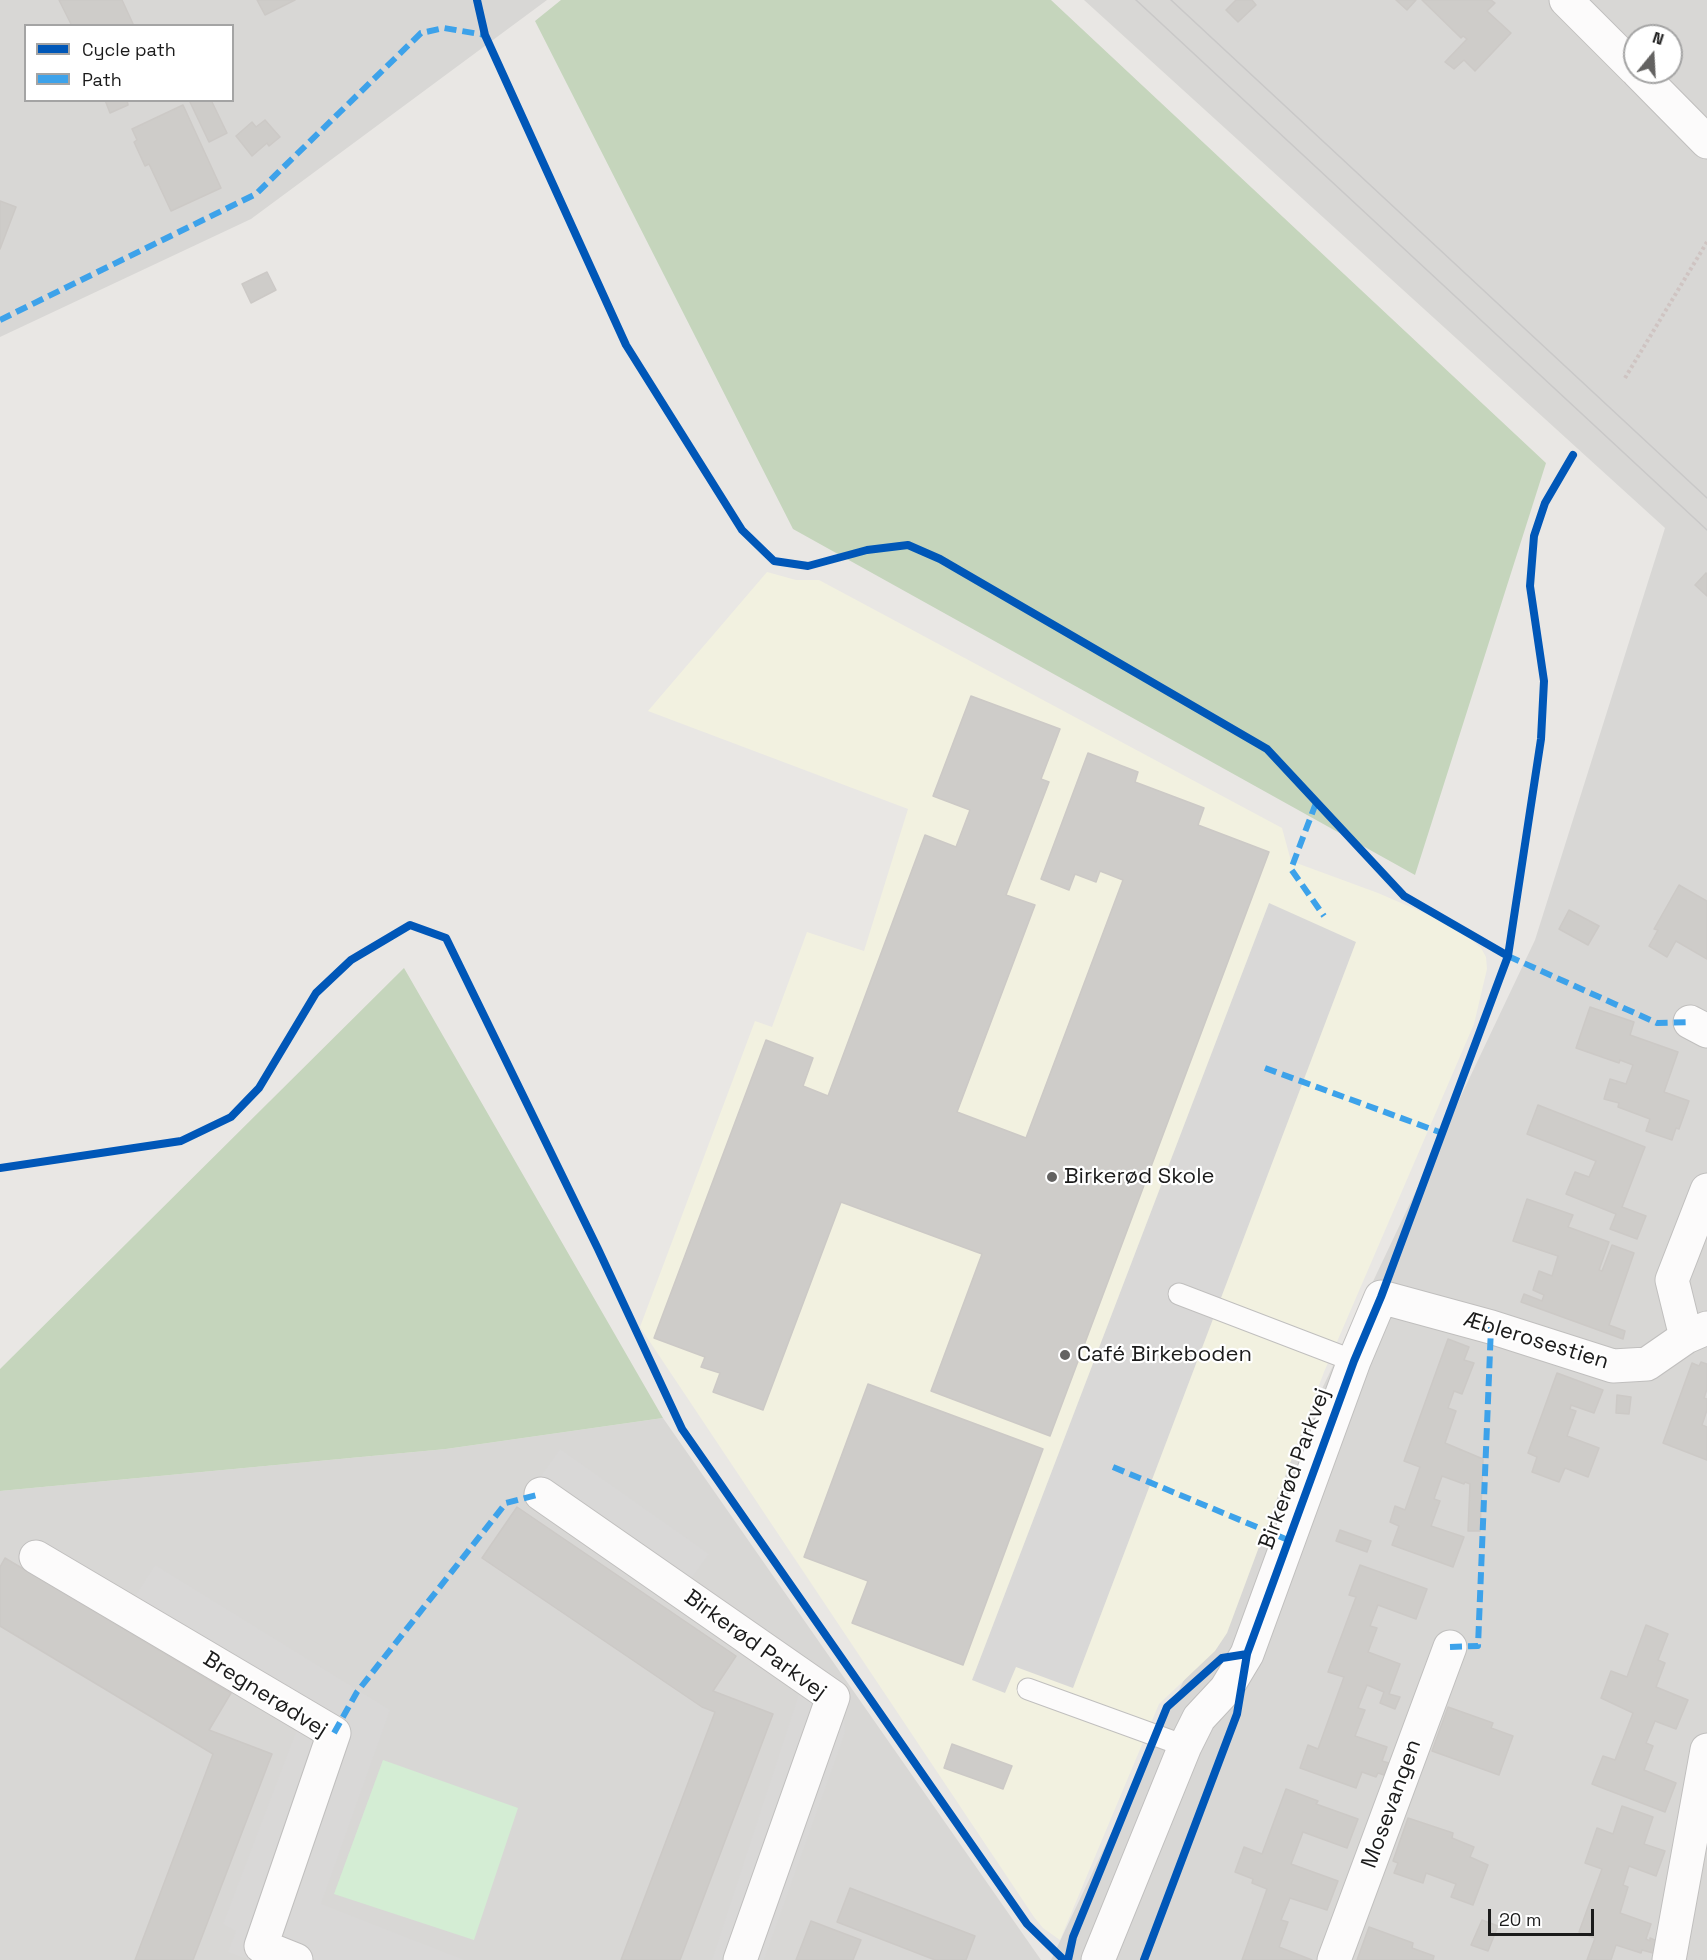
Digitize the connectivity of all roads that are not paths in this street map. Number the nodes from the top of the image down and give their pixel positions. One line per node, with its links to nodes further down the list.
1 (1566, 0): 2 (street)
2 (1623, 58)
3 (1649, 84): 4 (street)
4 (1707, 142)
5 (1707, 1190): 8 (street, Æblerosestien)
6 (1179, 1294): 9 (lane)
7 (1381, 1297): 8 (street, Æblerosestien); 9 (street, Birkerød Parkvej)
8 (1697, 1332)
9 (1354, 1361): 14 (street, Birkerød Parkvej)
10 (540, 1494): 17 (street, Birkerød Parkvej)
11 (36, 1557): 16 (street, Bregnerødvej)
12 (1449, 1647): 19 (street, Mosevangen)
13 (1028, 1689): 14 (lane)
14 (1185, 1746): 18 (street, Birkerød Parkvej)
15 (1707, 1750): 20 (street)
16 (296, 1960)
17 (740, 1960)
18 (1098, 1960)
19 (1334, 1960)
20 (1669, 1960)

